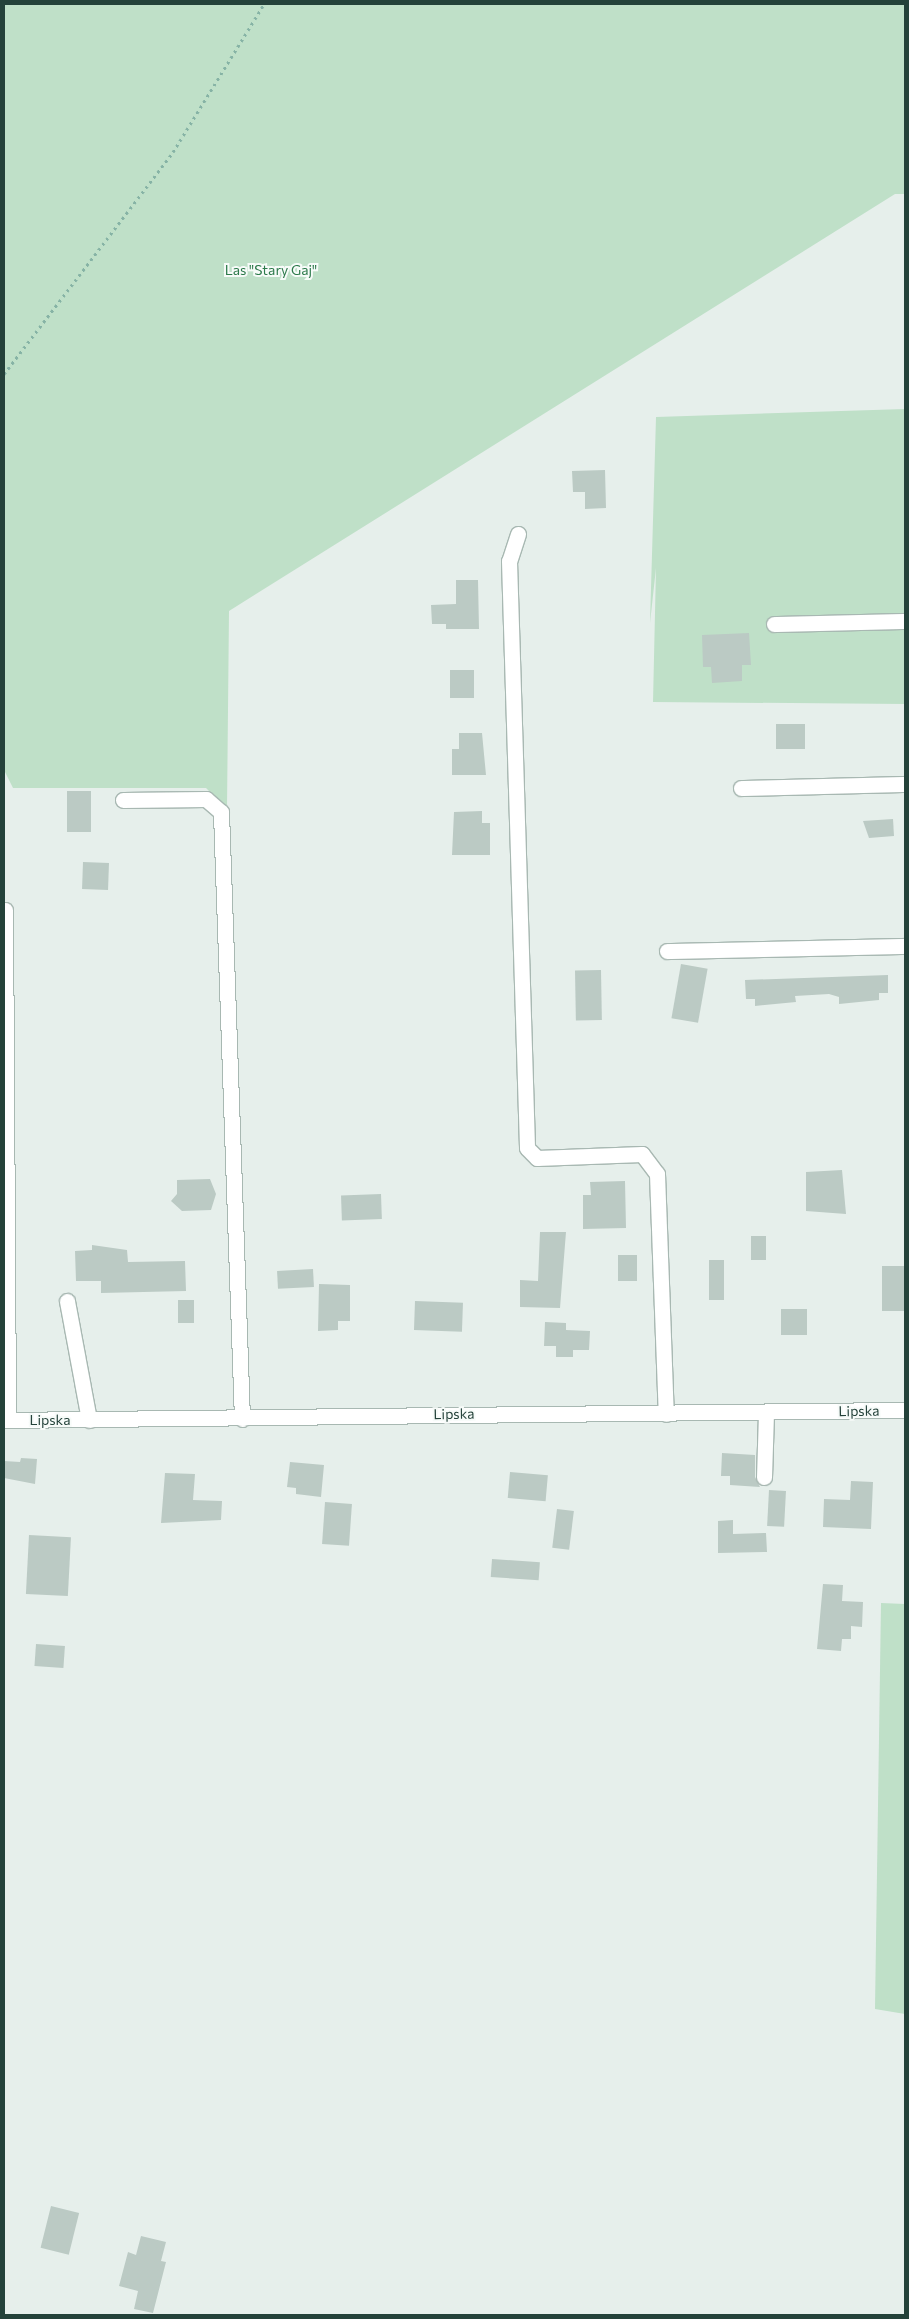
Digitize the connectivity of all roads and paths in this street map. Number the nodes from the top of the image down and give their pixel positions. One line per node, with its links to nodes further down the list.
1 (264, 4): 2 (path)
2 (4, 374)
3 (518, 534): 15 (street)
4 (905, 621): 5 (street)
5 (774, 624)
6 (905, 784): 7 (street)
7 (741, 788)
8 (123, 800): 16 (street)
9 (5, 910): 17 (street)
10 (905, 946): 11 (street)
11 (667, 951)
12 (67, 1301): 18 (street)
13 (905, 1410): 14 (street, Lipska)
14 (766, 1413): 15 (street, Lipska); 19 (street)
15 (666, 1414): 16 (street, Lipska)
16 (242, 1419): 18 (street, Lipska)
17 (6, 1420): 18 (street, Lipska)
18 (89, 1420)
19 (764, 1477)

